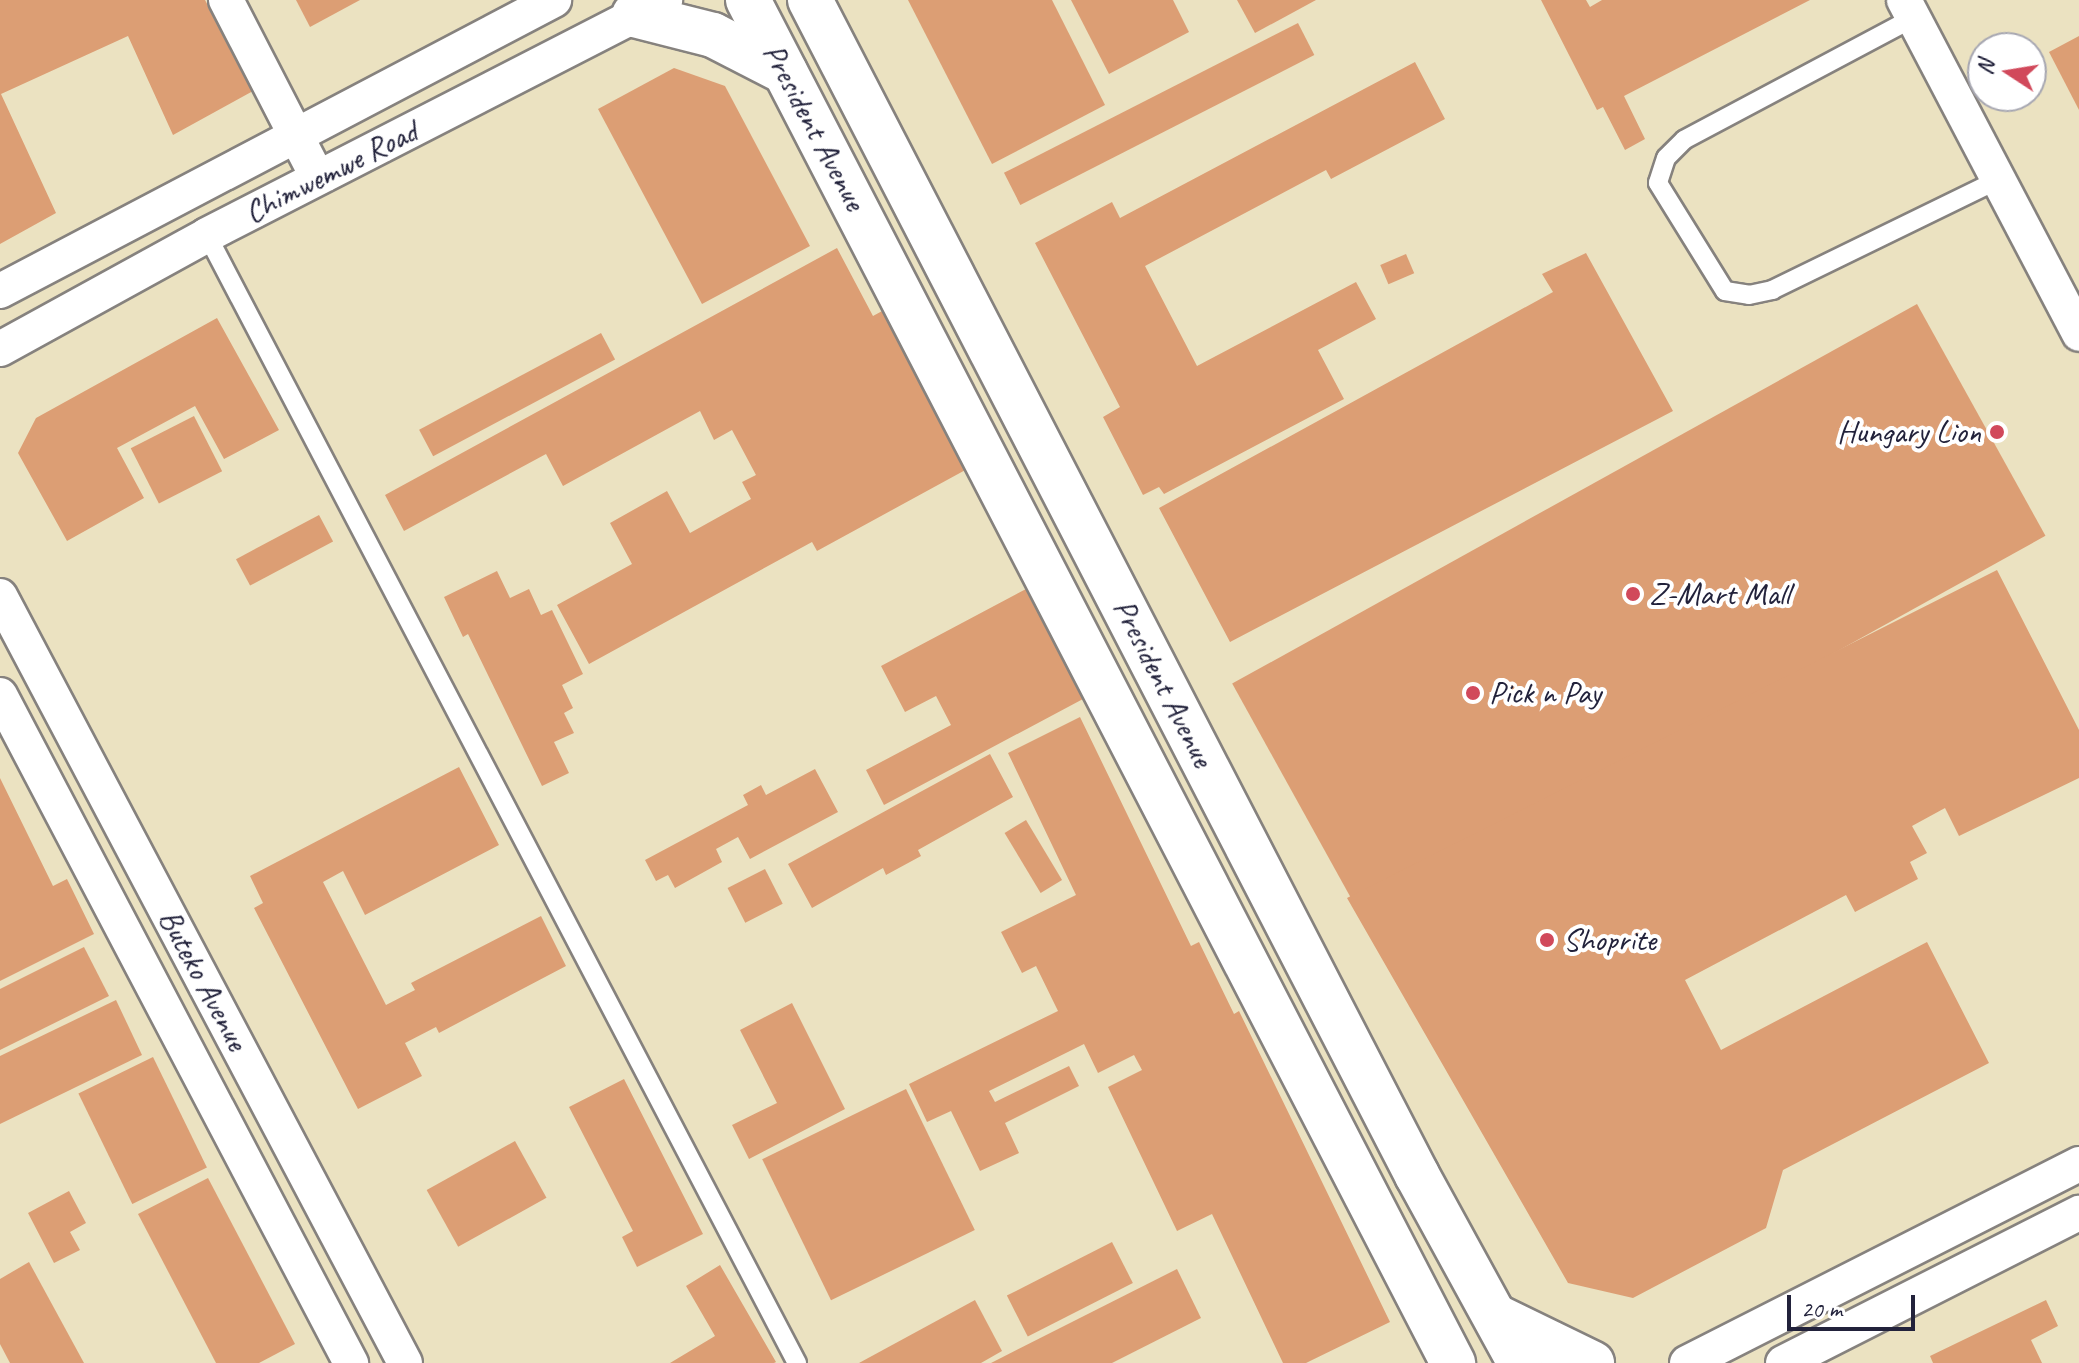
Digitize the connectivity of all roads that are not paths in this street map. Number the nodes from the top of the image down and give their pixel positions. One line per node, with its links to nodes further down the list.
1 (226, 0): 9 (street)
2 (554, 0): 9 (street, Chimwemwe Road)
3 (748, 0): 8 (main road, President Avenue)
4 (810, 0): 7 (main road, President Avenue)
5 (649, 8): 8 (main road); 10 (street, Chimwemwe Road)
6 (1908, 9): 11 (street); 11 (lane)
7 (829, 19): 22 (main road, President Avenue)
8 (785, 72): 23 (main road, President Avenue)
9 (294, 132): 10 (street); 13 (street, Chimwemwe Road)
10 (318, 178): 12 (street, Chimwemwe Road)
11 (1998, 180): 14 (street)
12 (207, 235): 15 (street, Chimwemwe Road); 26 (lane)
13 (0, 291)
14 (2079, 334)
15 (0, 349)
16 (0, 596): 20 (street, Buteko Avenue)
17 (0, 695): 21 (street, Buteko Avenue)
18 (2079, 1164): 29 (street)
19 (2079, 1213): 30 (street)
20 (335, 1230): 21 (street); 25 (street, Buteko Avenue)
21 (294, 1254): 24 (street, Buteko Avenue)
22 (1495, 1316): 27 (main road, President Avenue); 28 (main road)
23 (1452, 1362)
24 (351, 1363)
25 (405, 1363)
26 (797, 1363)
27 (1520, 1363)
28 (1592, 1363)
29 (1687, 1363)
30 (1783, 1363)

